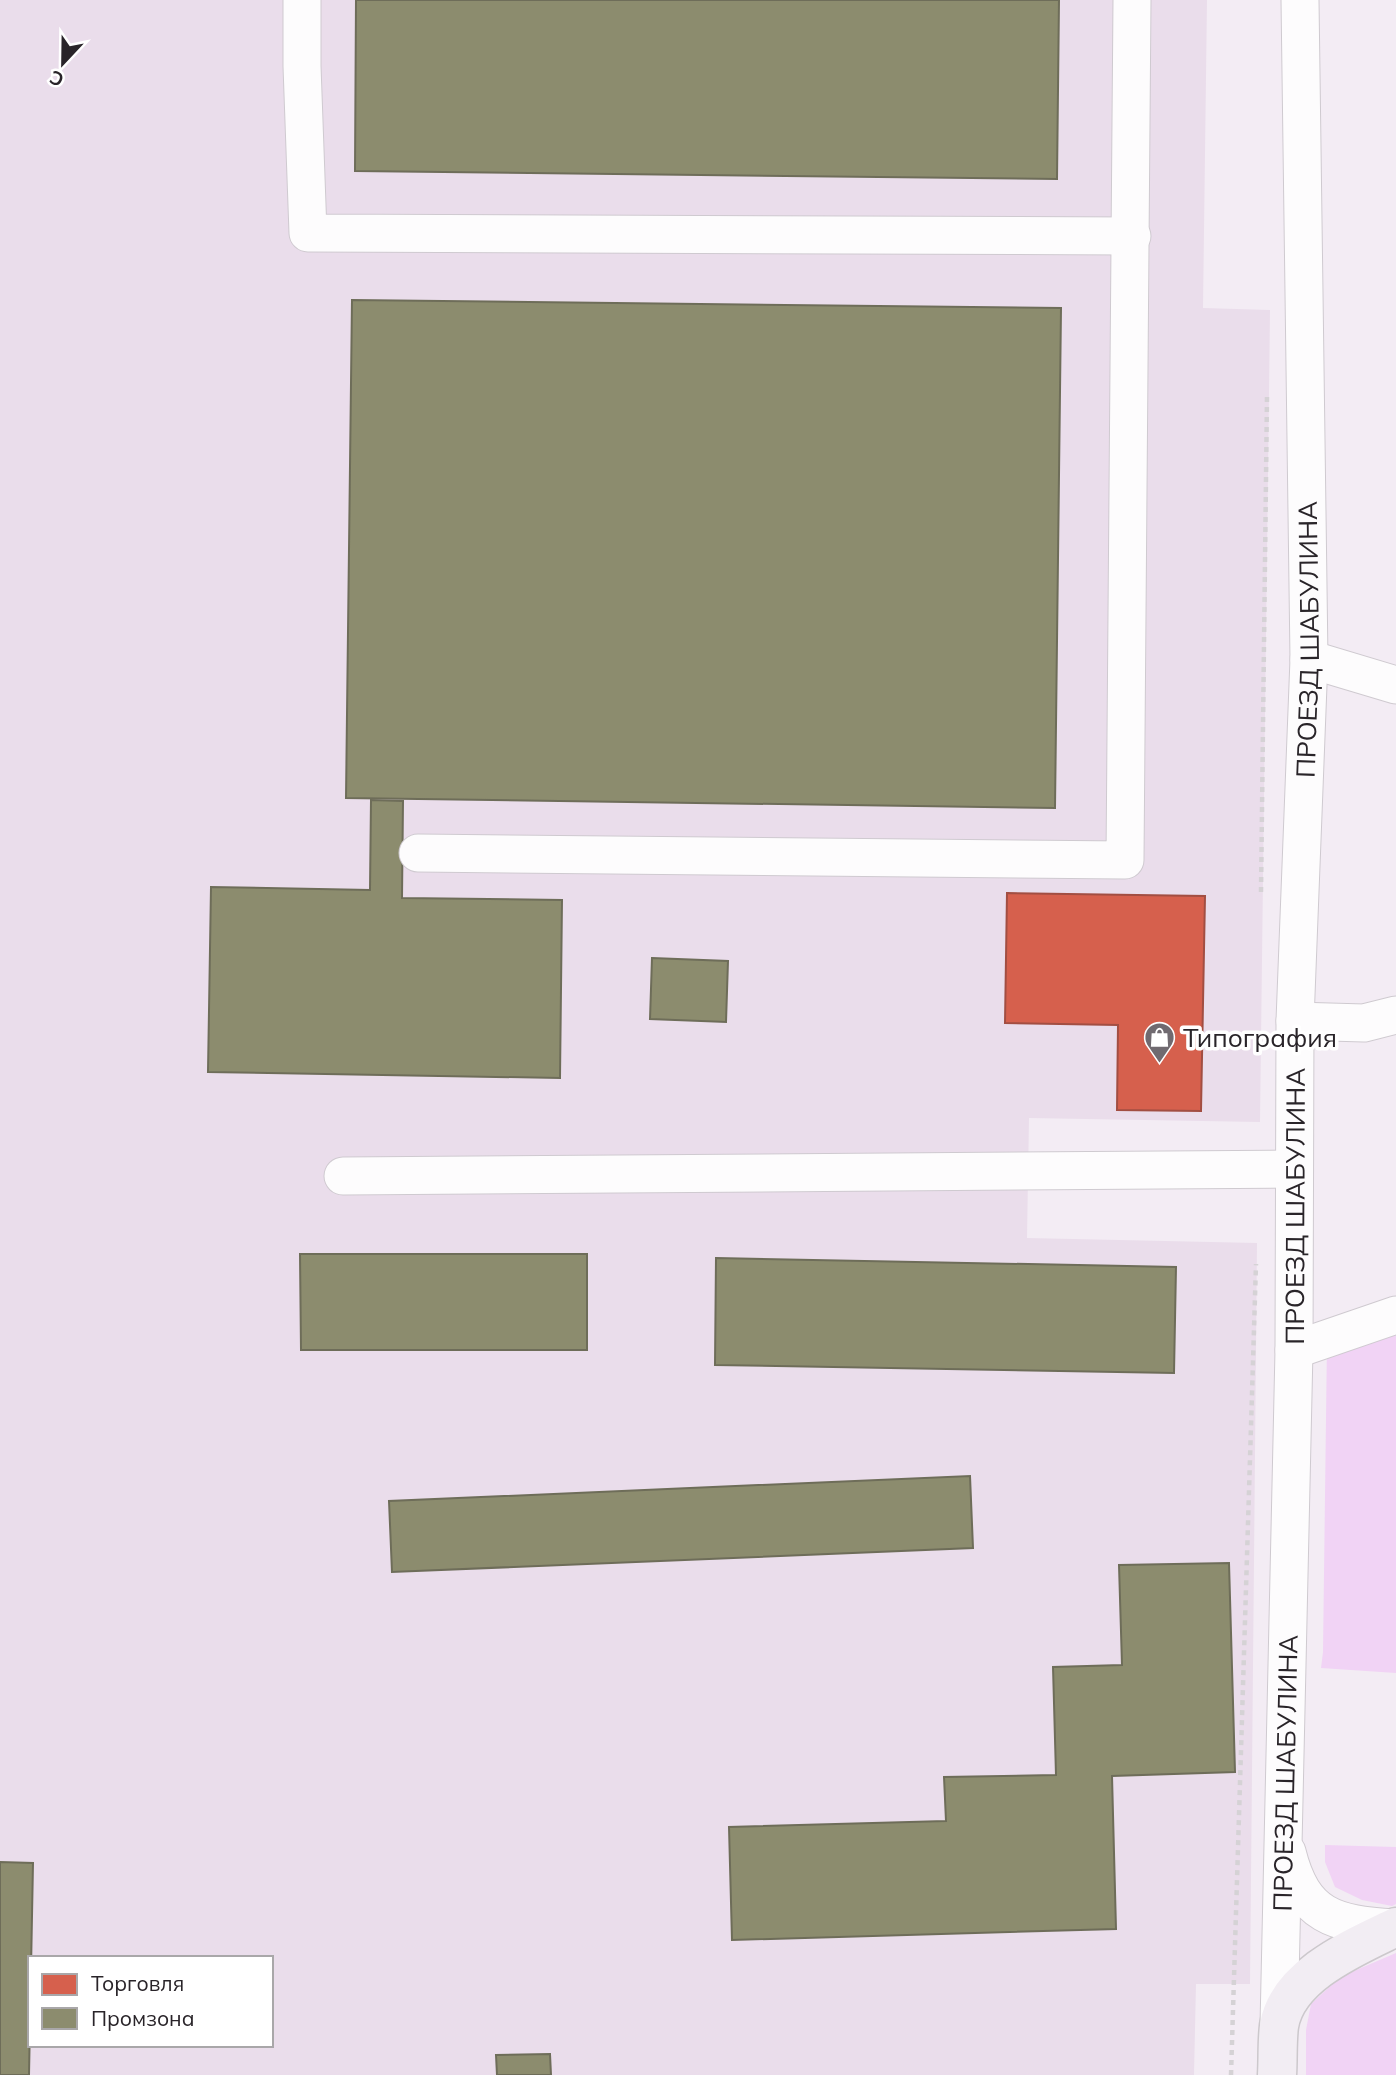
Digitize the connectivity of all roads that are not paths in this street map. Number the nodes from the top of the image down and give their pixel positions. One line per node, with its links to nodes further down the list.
1 (302, 0): 4 (street)
2 (1132, 0): 4 (street)
3 (1300, 0): 5 (street, ПРОЕЗД ШАБУЛИНА)
4 (1132, 236): 7 (street)
5 (1309, 659): 6 (street); 9 (street, ПРОЕЗД ШАБУЛИНА)
6 (1396, 685)
7 (418, 853)
8 (1396, 1015): 9 (street)
9 (1295, 1021): 10 (street, ПРОЕЗД ШАБУЛИНА)
10 (1293, 1169): 11 (street); 13 (street, ПРОЕЗД ШАБУЛИНА)
11 (343, 1176)
12 (1396, 1315): 13 (street)
13 (1294, 1350): 14 (street, ПРОЕЗД ШАБУЛИНА)
14 (1282, 1831): 15 (street); 16 (street, ПРОЕЗД ШАБУЛИНА)
15 (1395, 1928): 16 (main road)
16 (1279, 2025): 17 (main road, ПРОЕЗД ШАБУЛИНА)
17 (1277, 2075)

